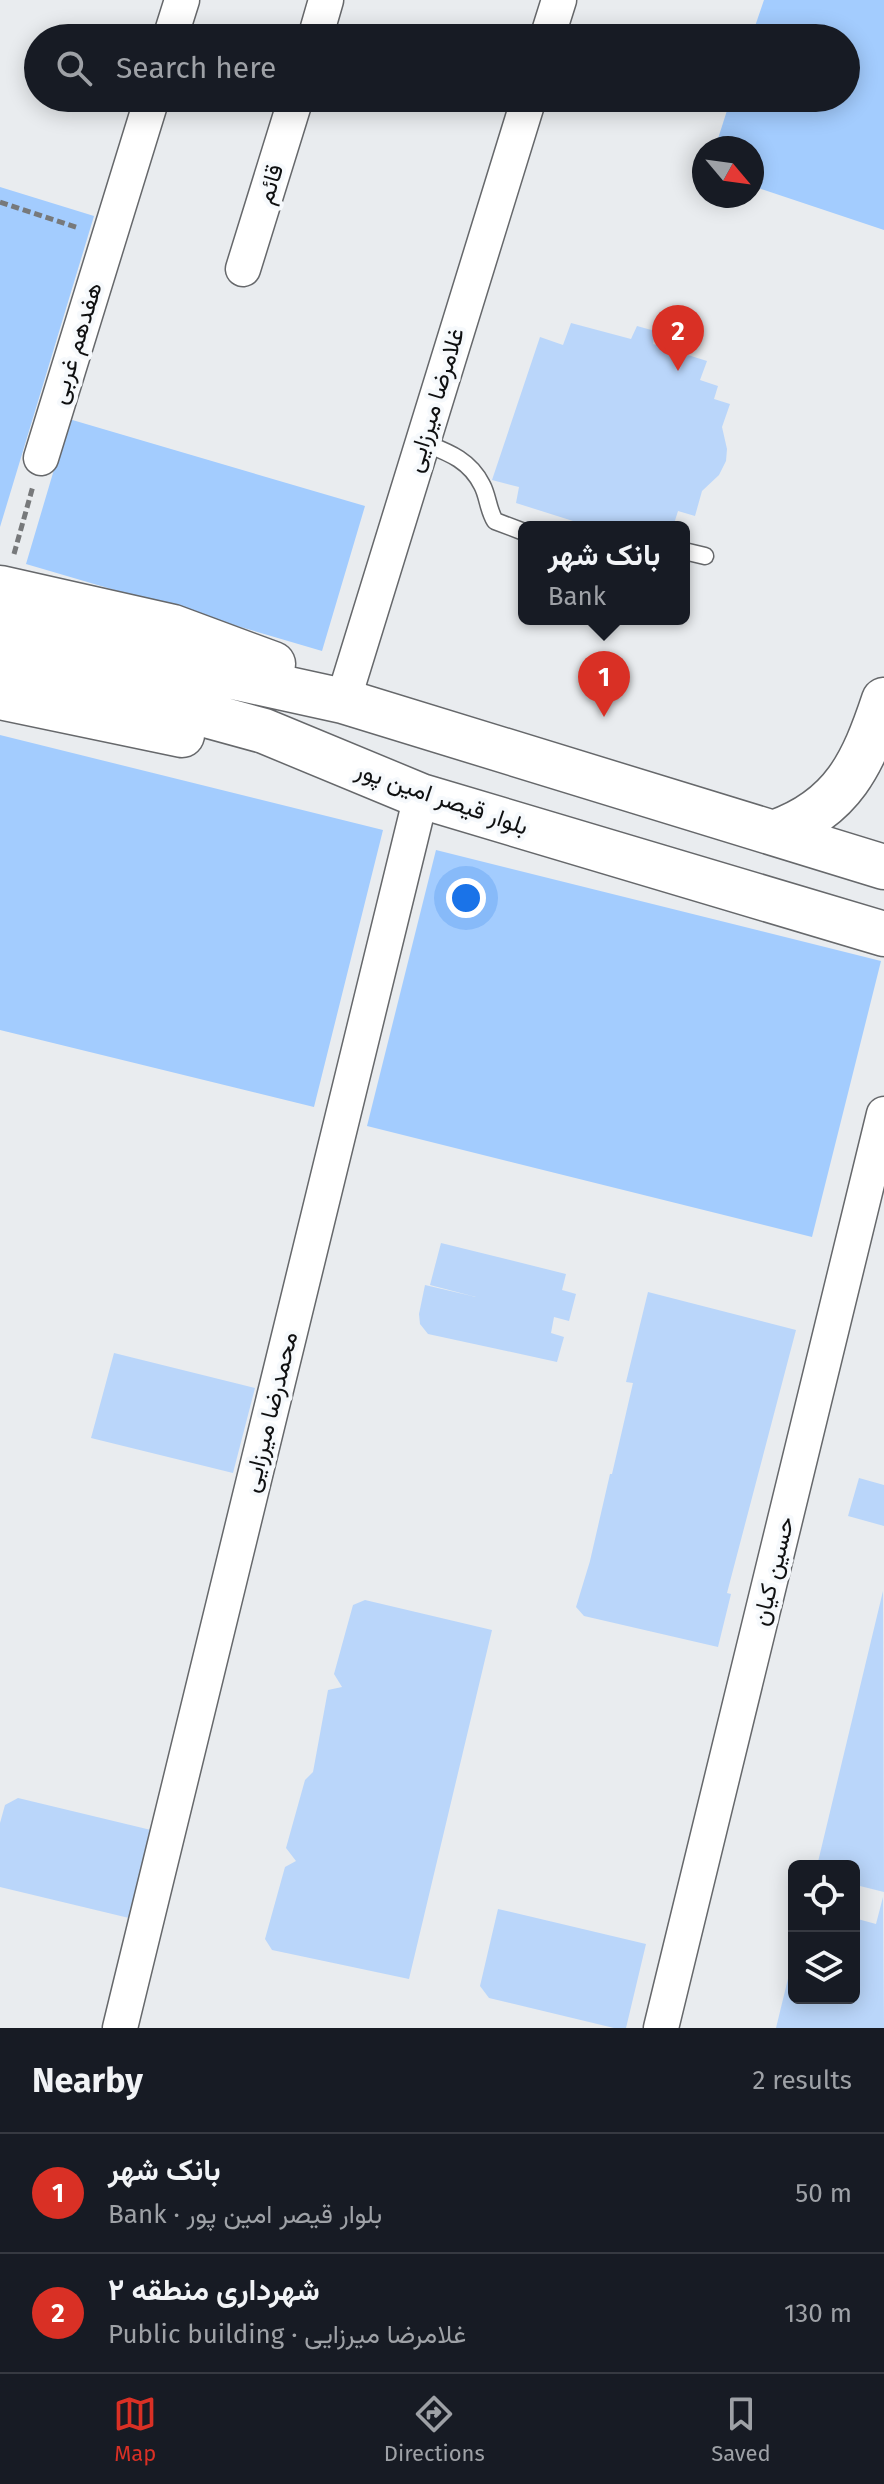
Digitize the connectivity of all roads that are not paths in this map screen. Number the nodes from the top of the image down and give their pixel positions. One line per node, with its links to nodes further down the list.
1 (182, 0): 4 (street)
2 (326, 0): 5 (street)
3 (559, 0): 6 (street)
4 (174, 24)
5 (319, 24)
6 (551, 24)
7 (148, 112): 12 (street, هفدهم غربی)
8 (292, 112): 10 (street, قائم)
9 (525, 112): 11 (street, غلامرضا میرزایی)
10 (243, 269)
11 (422, 442): 13 (lane); 20 (street, غلامرضا میرزایی)
12 (41, 458)
13 (518, 530)
14 (690, 552): 15 (lane)
15 (705, 556)
16 (1, 601): 20 (main road)
17 (0, 662): 21 (main road, بلوار قیصر امین پور)
18 (0, 697): 21 (main road)
19 (884, 700): 23 (main road)
20 (343, 701): 23 (main road)
21 (339, 762): 22 (main road, بلوار قیصر امین پور)
22 (421, 796): 25 (main road, بلوار قیصر امین پور); 27 (street, محمدرضا میرزایی)
23 (776, 832): 24 (main road)
24 (884, 867)
25 (884, 934)
26 (884, 1114): 28 (street, حسین کیان)
27 (120, 2028)
28 (661, 2028)

